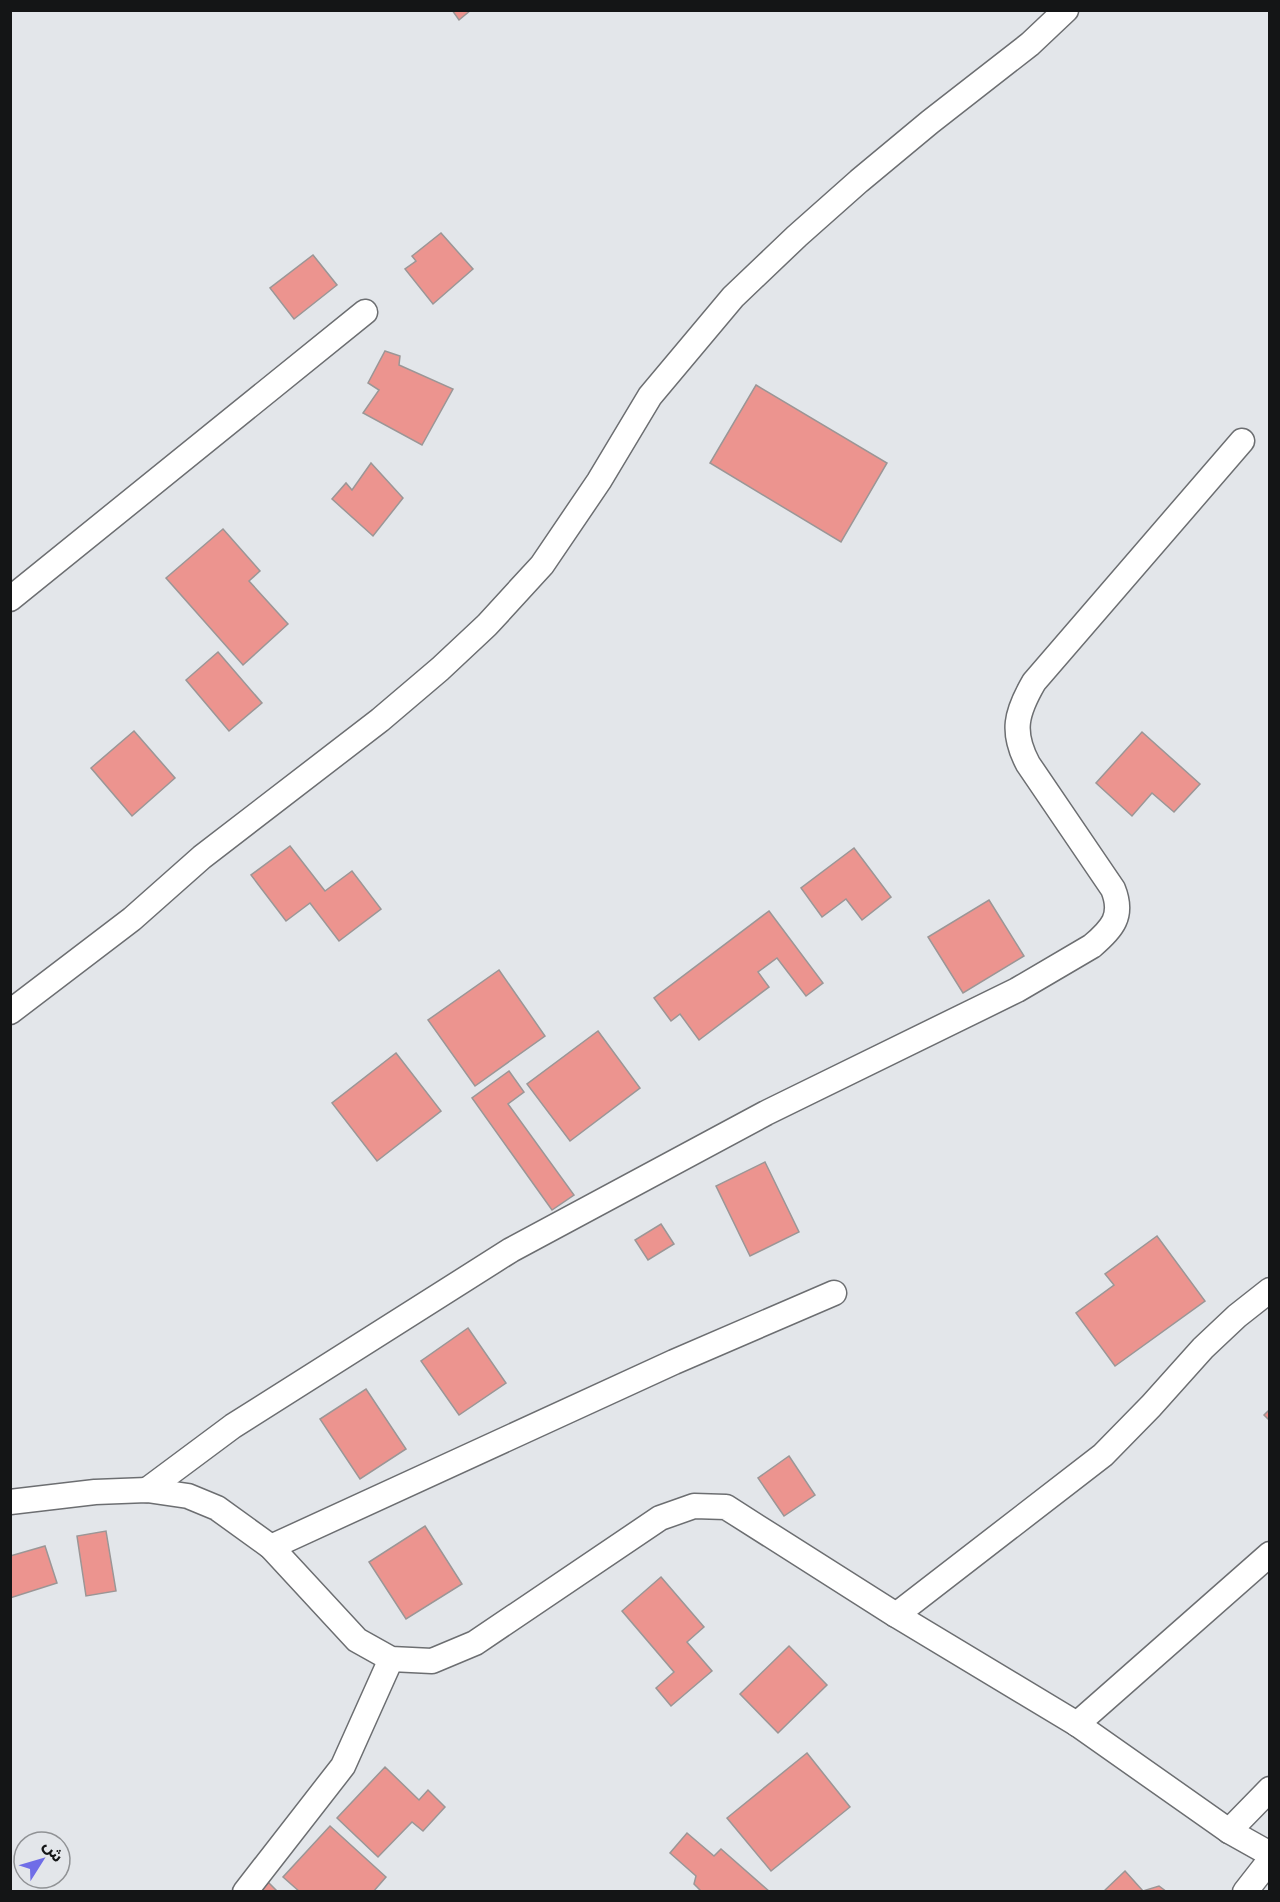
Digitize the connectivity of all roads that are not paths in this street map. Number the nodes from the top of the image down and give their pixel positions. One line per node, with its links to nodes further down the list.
1 (1066, 10): 5 (street)
2 (366, 312): 4 (street)
3 (1242, 441): 8 (street)
4 (10, 599)
5 (10, 1012)
6 (1269, 1290): 12 (street)
7 (834, 1293): 10 (street)
8 (147, 1491): 9 (street); 10 (street)
9 (10, 1502)
10 (271, 1547): 13 (street)
11 (1269, 1554): 14 (street)
12 (896, 1615): 13 (street); 14 (street)
13 (390, 1659): 19 (street)
14 (1077, 1724): 16 (street)
15 (1269, 1789): 16 (street)
16 (1229, 1832): 17 (street)
17 (1269, 1854)
18 (1269, 1860): 20 (street)
19 (245, 1892)
20 (1245, 1892)

